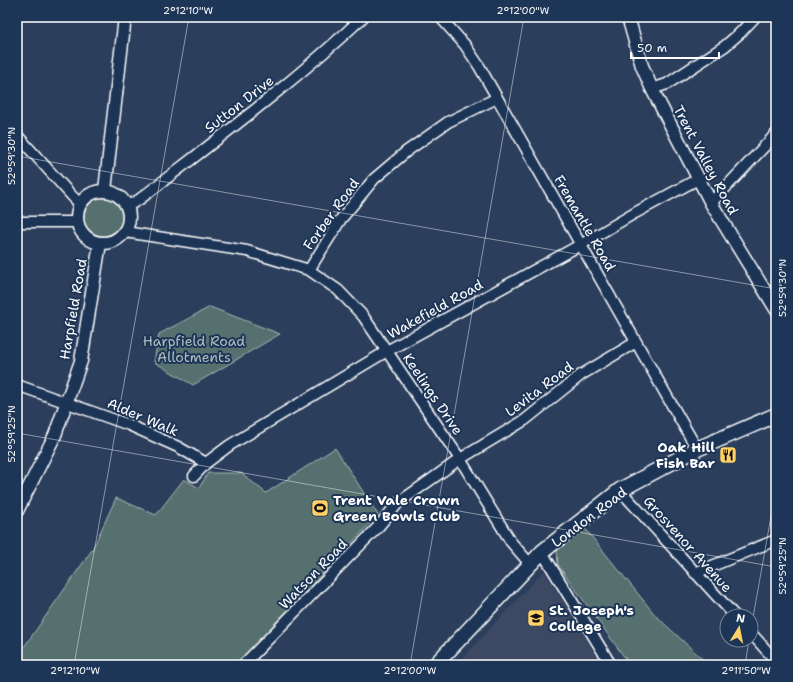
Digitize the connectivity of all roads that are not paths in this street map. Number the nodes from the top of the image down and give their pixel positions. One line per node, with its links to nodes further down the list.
1 (125, 17): 11 (street)
2 (363, 17): 14 (street, Sutton Drive)
3 (440, 17): 7 (street, Fremantle Road)
4 (628, 17): 6 (street, Trent Valley Road)
5 (755, 17): 6 (street)
6 (652, 89): 10 (street, Trent Valley Road)
7 (497, 98): 19 (street, Fremantle Road); 20 (street, Forber Road)
8 (776, 134): 12 (street)
9 (17, 135): 13 (street)
10 (698, 178): 12 (street, Trent Valley Road); 19 (street, Wakefield Road)
11 (105, 190): 13 (street); 14 (street)
12 (710, 203): 21 (street, Trent Valley Road)
13 (80, 204): 16 (street)
14 (128, 206): 17 (street)
15 (17, 222): 16 (street)
16 (77, 222): 18 (street, Harpfield Road)
17 (125, 232): 18 (street, Harpfield Road); 20 (street, Keelings Drive)
18 (100, 244): 25 (street, Harpfield Road)
19 (582, 244): 22 (street, Fremantle Road); 23 (street, Wakefield Road)
20 (309, 270): 23 (street, Keelings Drive)
21 (776, 309)
22 (636, 342): 27 (street, Fremantle Road); 28 (street, Levita Road)
23 (387, 351): 28 (street, Keelings Drive); 29 (street, Wakefield Road)
24 (17, 385): 25 (street, Alder Walk)
25 (66, 402): 29 (street, Alder Walk); 32 (street, Harpfield Road)
26 (776, 415): 27 (main road, London Road)
27 (697, 449): 31 (main road, London Road)
28 (460, 459): 35 (street, Keelings Drive); 41 (street, Watson Road)
29 (206, 463): 30 (street, Wakefield Road)
30 (194, 476)
31 (620, 490): 34 (main road, London Road); 36 (street, Grosvenor Avenue)
32 (17, 511)
33 (776, 540): 36 (street)
34 (542, 552): 35 (main road, London Road); 43 (street)
35 (530, 564): 42 (main road, London Road)
36 (695, 573): 37 (street, Grosvenor Avenue)
37 (728, 608)
38 (759, 640): 39 (street)
39 (772, 649): 40 (street)
40 (776, 661)
41 (243, 665)
42 (435, 665)
43 (611, 665)

